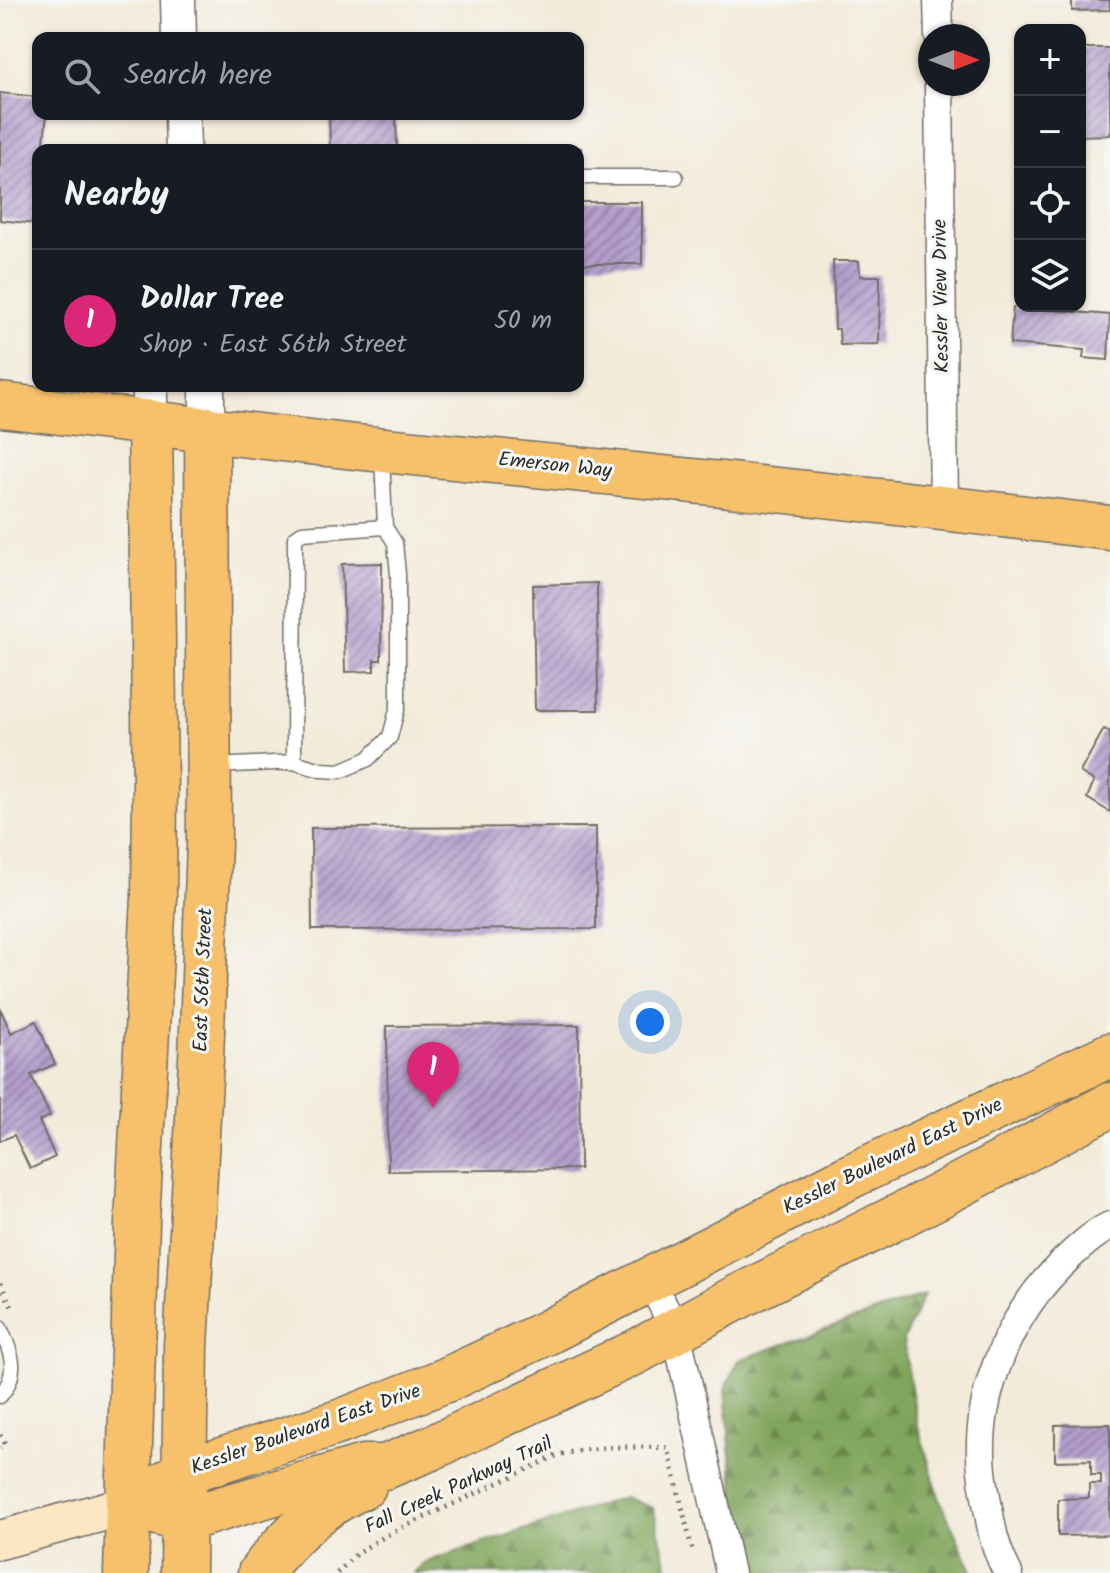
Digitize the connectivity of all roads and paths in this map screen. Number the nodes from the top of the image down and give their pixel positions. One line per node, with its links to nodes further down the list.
1 (178, 0): 4 (street)
2 (938, 0): 3 (street)
3 (939, 24)
4 (179, 32)
5 (939, 96): 15 (street, Kessler View Drive)
6 (182, 120): 7 (street)
7 (183, 144)
8 (584, 177): 9 (lane)
9 (676, 177)
10 (207, 392): 13 (street, East 56th Street)
11 (150, 404): 12 (main road, Emerson Way); 13 (main road, Emerson Way); 31 (main road)
12 (0, 405)
13 (207, 429): 14 (main road, Emerson Way); 19 (main road, East 56th Street)
14 (382, 449): 15 (main road, Emerson Way); 16 (lane)
15 (944, 507): 17 (main road, Emerson Way)
16 (385, 527): 18 (lane); 18 (lane)
17 (1110, 528)
18 (294, 762): 19 (lane)
19 (211, 766): 30 (main road, East 56th Street)
20 (1110, 1055): 23 (main road, Kessler Boulevard East Drive)
21 (1110, 1105): 25 (main road)
22 (1110, 1226): 40 (street)
23 (650, 1280): 25 (street); 30 (main road, Kessler Boulevard East Drive)
24 (0, 1328): 26 (lane)
25 (676, 1331): 29 (main road); 39 (street)
26 (0, 1396)
27 (0, 1435): 28 (path)
28 (0, 1448)
29 (385, 1467): 32 (main road); 37 (main road)
30 (184, 1472): 31 (main road, Kessler Boulevard East Drive); 32 (main road, East 56th Street)
31 (128, 1505): 32 (main road); 33 (main road); 35 (main road)
32 (183, 1520): 36 (main road, East 56th Street)
33 (0, 1540)
34 (695, 1562): 38 (path, Fall Creek Parkway Trail)
35 (126, 1573)
36 (183, 1573)
37 (260, 1573)
38 (337, 1573)
39 (730, 1573)
40 (1008, 1573)

